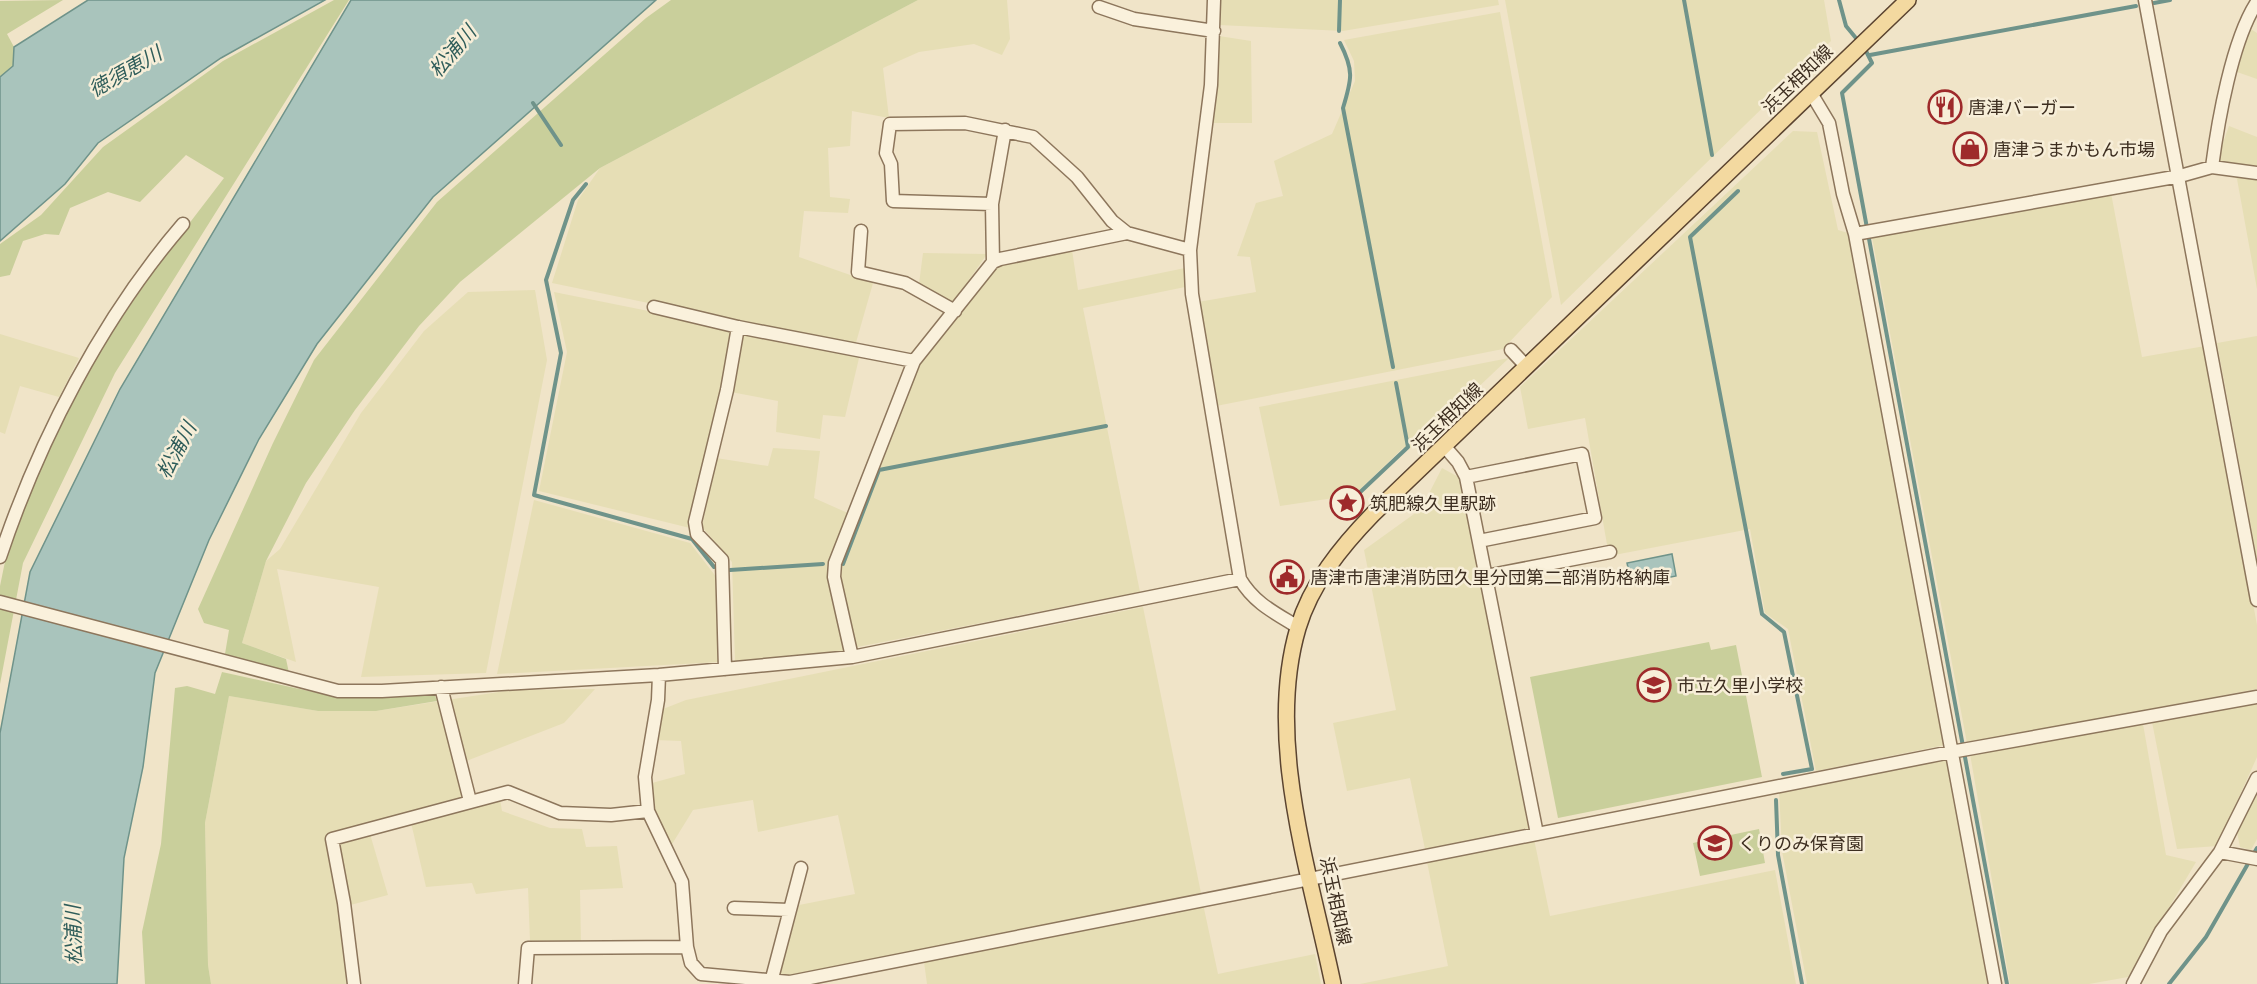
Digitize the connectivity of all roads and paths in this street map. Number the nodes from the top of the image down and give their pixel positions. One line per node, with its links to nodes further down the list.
1 (1214, 0): 6 (street)
2 (1908, 0): 7 (main road, 浜玉相知線)
3 (2145, 0): 11 (street)
4 (2257, 3): 9 (street)
5 (1099, 7): 6 (street)
6 (1214, 31): 17 (street)
7 (1811, 93): 16 (street); 24 (main road, 浜玉相知線)
8 (1005, 130): 12 (street); 12 (street); 15 (street)
9 (2212, 167): 10 (street); 11 (street)
10 (2257, 173)
11 (2180, 176): 16 (street); 32 (street)
12 (992, 204): 18 (street)
13 (183, 224): 29 (street)
14 (861, 231): 20 (street)
15 (1127, 233): 17 (street); 18 (street)
16 (1857, 233): 40 (street)
17 (1190, 250): 31 (street)
18 (993, 262): 20 (street)
19 (654, 307): 21 (street)
20 (955, 310): 23 (street)
21 (738, 327): 23 (street); 36 (street)
22 (1511, 350): 24 (street)
23 (915, 361): 35 (street)
24 (1526, 366): 25 (main road, 浜玉相知線)
25 (1445, 447): 26 (street); 34 (main road, 浜玉相知線)
26 (1466, 477): 27 (street); 27 (street)
27 (1479, 541): 30 (street)
28 (1610, 552): 30 (street)
29 (0, 557)
30 (1486, 576): 44 (street)
31 (1240, 579): 34 (street); 35 (street)
32 (2257, 600)
33 (0, 602): 38 (street)
34 (1298, 627): 48 (main road, 浜玉相知線)
35 (852, 657): 36 (street)
36 (725, 669): 37 (street)
37 (659, 675): 38 (street); 43 (street)
38 (441, 687): 42 (street)
39 (2257, 697): 40 (street)
40 (1959, 751): 44 (street); 56 (street)
41 (2257, 778): 45 (street)
42 (470, 801): 43 (street); 53 (street)
43 (648, 811): 51 (street)
44 (1537, 834): 48 (street)
45 (2220, 852): 46 (street); 57 (street)
46 (2251, 858)
47 (801, 868): 50 (street)
48 (1311, 879): 52 (street); 55 (main road, 浜玉相知線)
49 (734, 908): 50 (street)
50 (789, 910): 52 (street)
51 (687, 947): 52 (street); 54 (street)
52 (771, 982)
53 (354, 984)
54 (525, 984)
55 (1333, 984)
56 (1995, 984)
57 (2133, 984)

